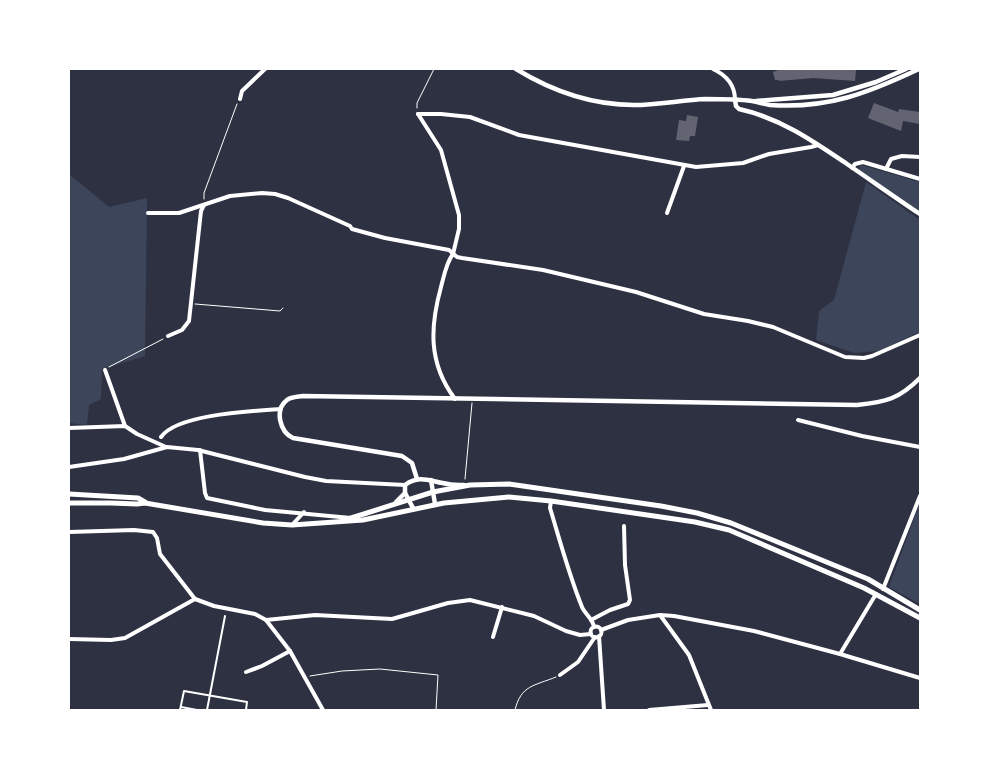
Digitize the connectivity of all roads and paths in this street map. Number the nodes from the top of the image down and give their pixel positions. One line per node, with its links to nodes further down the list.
1 (265, 69): 7 (street)
2 (434, 69): 10 (path)
3 (516, 69): 8 (street)
4 (713, 69): 8 (street)
5 (906, 69): 9 (street)
6 (919, 69): 9 (street)
7 (240, 99): 17 (path)
8 (735, 100): 9 (street); 11 (street)
9 (752, 101)
10 (418, 114): 13 (street); 21 (street)
11 (818, 145): 13 (street); 14 (street)
12 (920, 156): 15 (street)
13 (684, 166): 19 (street)
14 (852, 168): 15 (street); 20 (street)
15 (886, 168): 16 (street)
16 (920, 179)
17 (204, 205): 18 (street); 21 (street); 22 (street)
18 (148, 213)
19 (667, 213)
20 (920, 214)
21 (453, 254): 24 (street); 28 (street)
22 (191, 303): 23 (path); 25 (street)
23 (283, 308)
24 (920, 335)
25 (168, 336): 26 (path)
26 (105, 370): 32 (street)
27 (920, 378): 29 (street)
28 (456, 400): 29 (street); 30 (street)
29 (472, 400): 42 (path)
30 (280, 409): 34 (street); 39 (street)
31 (798, 420): 36 (street)
32 (125, 426): 33 (street); 35 (street)
33 (69, 428)
34 (161, 437)
35 (167, 447): 37 (street); 38 (street)
36 (920, 447)
37 (200, 450): 41 (street); 52 (street)
38 (69, 467)
39 (418, 479): 40 (street); 41 (street)
40 (430, 480): 42 (street); 43 (street)
41 (405, 485): 45 (street)
42 (467, 485): 43 (main road); 58 (main road)
43 (433, 492): 45 (main road); 50 (street)
44 (69, 494): 49 (main road)
45 (406, 496): 51 (street); 53 (main road)
46 (920, 496): 58 (street)
47 (551, 501): 50 (main road); 59 (main road); 67 (street)
48 (69, 503): 49 (main road)
49 (145, 503): 55 (main road)
50 (435, 504): 51 (main road)
51 (413, 508): 54 (main road)
52 (304, 512): 53 (street); 55 (street)
53 (351, 518): 54 (main road)
54 (340, 521): 55 (main road)
55 (292, 525)
56 (624, 526): 67 (street)
57 (69, 532): 60 (street)
58 (883, 589): 62 (main road)
59 (876, 594): 65 (main road); 74 (street)
60 (195, 598): 66 (street); 72 (street)
61 (502, 607): 66 (street); 70 (street); 71 (street)
62 (920, 610)
63 (225, 616): 79 (lane)
64 (660, 616): 69 (street); 74 (street); 80 (street)
65 (920, 618)
66 (266, 620): 73 (street)
67 (591, 620): 68 (street)
68 (594, 627): 69 (street); 70 (street)
69 (601, 630): 70 (street)
70 (595, 636): 76 (street); 88 (street)
71 (493, 637)
72 (69, 639)
73 (290, 651): 75 (street); 78 (street)
74 (840, 654): 77 (street)
75 (246, 672)
76 (560, 675): 87 (path)
77 (920, 678)
78 (306, 679): 85 (street); 86 (path)
79 (210, 696): 81 (lane); 83 (lane); 84 (lane)
80 (708, 705): 89 (street); 90 (street)
81 (180, 709): 82 (lane)
82 (197, 710)
83 (207, 710)
84 (246, 710)
85 (323, 710)
86 (436, 710)
87 (514, 710)
88 (604, 710)
89 (649, 710)
90 (711, 710)

